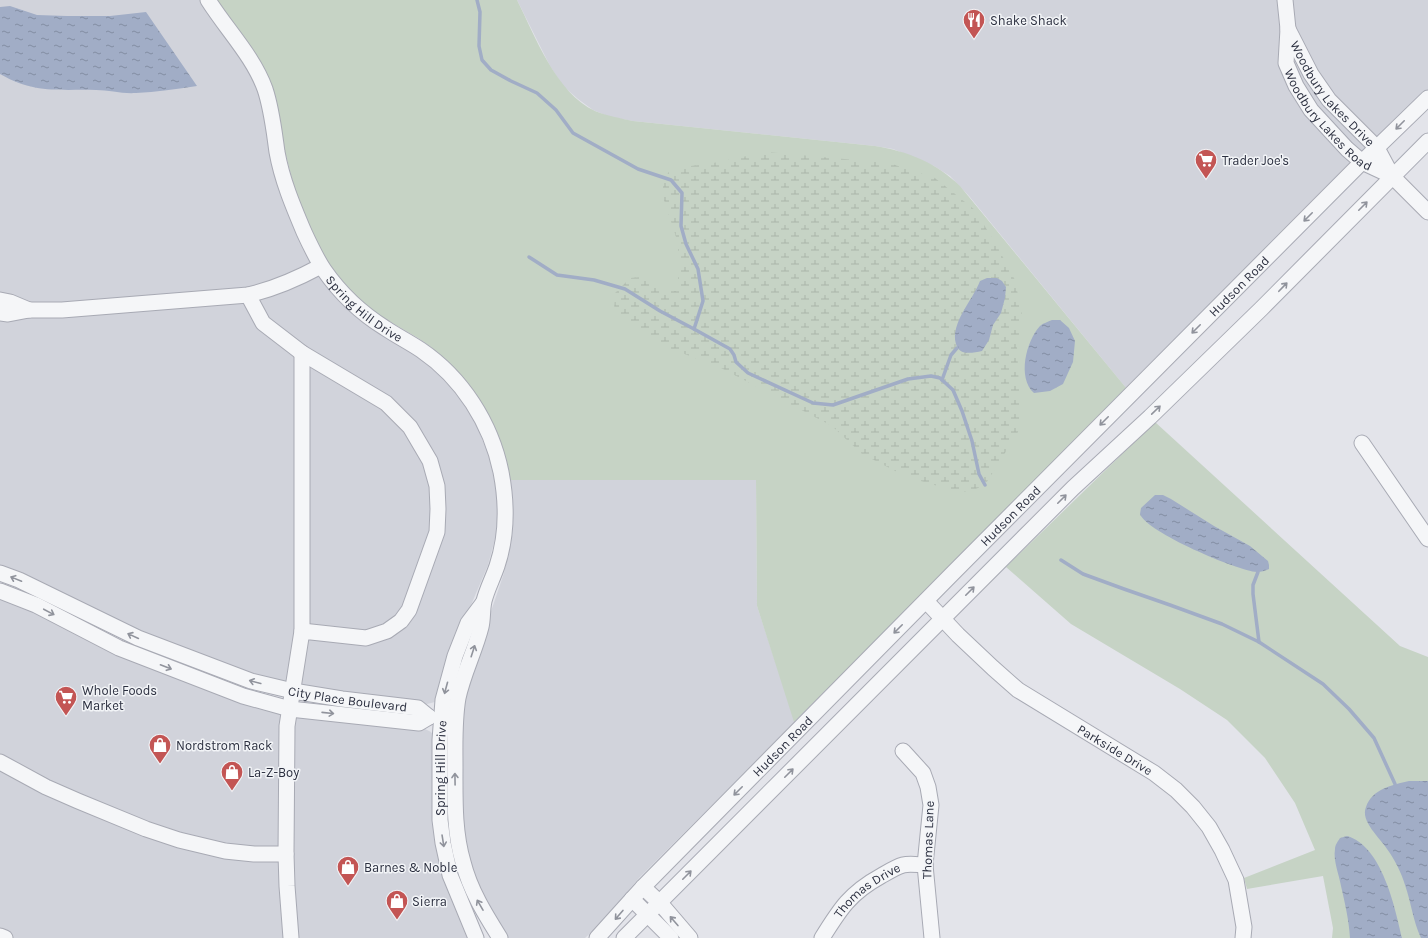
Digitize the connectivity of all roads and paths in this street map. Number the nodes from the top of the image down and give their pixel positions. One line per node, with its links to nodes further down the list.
1 (208, 0): 10 (street, Spring Hill Drive)
2 (1285, 0): 3 (street, Woodbury Lakes Road)
3 (1288, 30): 6 (street, Woodbury Lakes Drive); 7 (street, Woodbury Lakes Road)
4 (1428, 98): 6 (street, Hudson Road, one-way to 6)
5 (1428, 141): 8 (street, Hudson Road)
6 (1377, 148): 7 (street, Hudson Road); 8 (street, Woodbury Lakes Drive)
7 (1362, 162): 8 (street, Woodbury Lakes Road); 20 (street, Hudson Road, one-way to 20)
8 (1392, 176): 9 (street); 21 (street, Hudson Road, one-way to 8)
9 (1428, 212)
10 (321, 266): 11 (street); 25 (street, Spring Hill Drive)
11 (248, 295): 13 (street); 15 (street)
12 (0, 300): 13 (street)
13 (29, 310): 14 (street)
14 (0, 313)
15 (302, 353): 22 (street); 22 (street)
16 (1362, 443): 17 (street)
17 (1428, 539)
18 (0, 573): 23 (street, City Place Boulevard, one-way to 18)
19 (0, 591): 24 (street, City Place Boulevard, one-way to 24)
20 (926, 602): 21 (street, Parkside Drive); 30 (street, Hudson Road, one-way to 30)
21 (942, 619): 32 (street, Hudson Road, one-way to 21); 45 (street, Parkside Drive)
22 (302, 631): 23 (street)
23 (293, 691): 24 (street); 25 (street, City Place Boulevard)
24 (290, 709): 25 (street, City Place Boulevard, one-way to 25); 28 (street)
25 (442, 719): 37 (street, Spring Hill Drive, one-way to 37); 38 (street, Spring Hill Drive, one-way to 25)
26 (903, 751): 29 (street, Thomas Lane)
27 (0, 762): 28 (street)
28 (286, 854): 36 (street)
29 (925, 865): 43 (street, Thomas Drive); 44 (street, Thomas Lane)
30 (643, 886): 31 (street, Hudson Road); 32 (street)
31 (632, 899): 33 (street); 39 (street, Hudson Road, one-way to 39)
32 (660, 903): 33 (street, Hudson Road); 42 (street, one-way to 32)
33 (648, 915): 40 (street, Hudson Road); 41 (street)
34 (0, 936): 35 (street)
35 (5, 938)
36 (292, 938)
37 (476, 938)
38 (500, 938)
39 (597, 938)
40 (624, 938)
41 (671, 938)
42 (690, 938)
43 (822, 938)
44 (932, 938)
45 (1243, 938)

